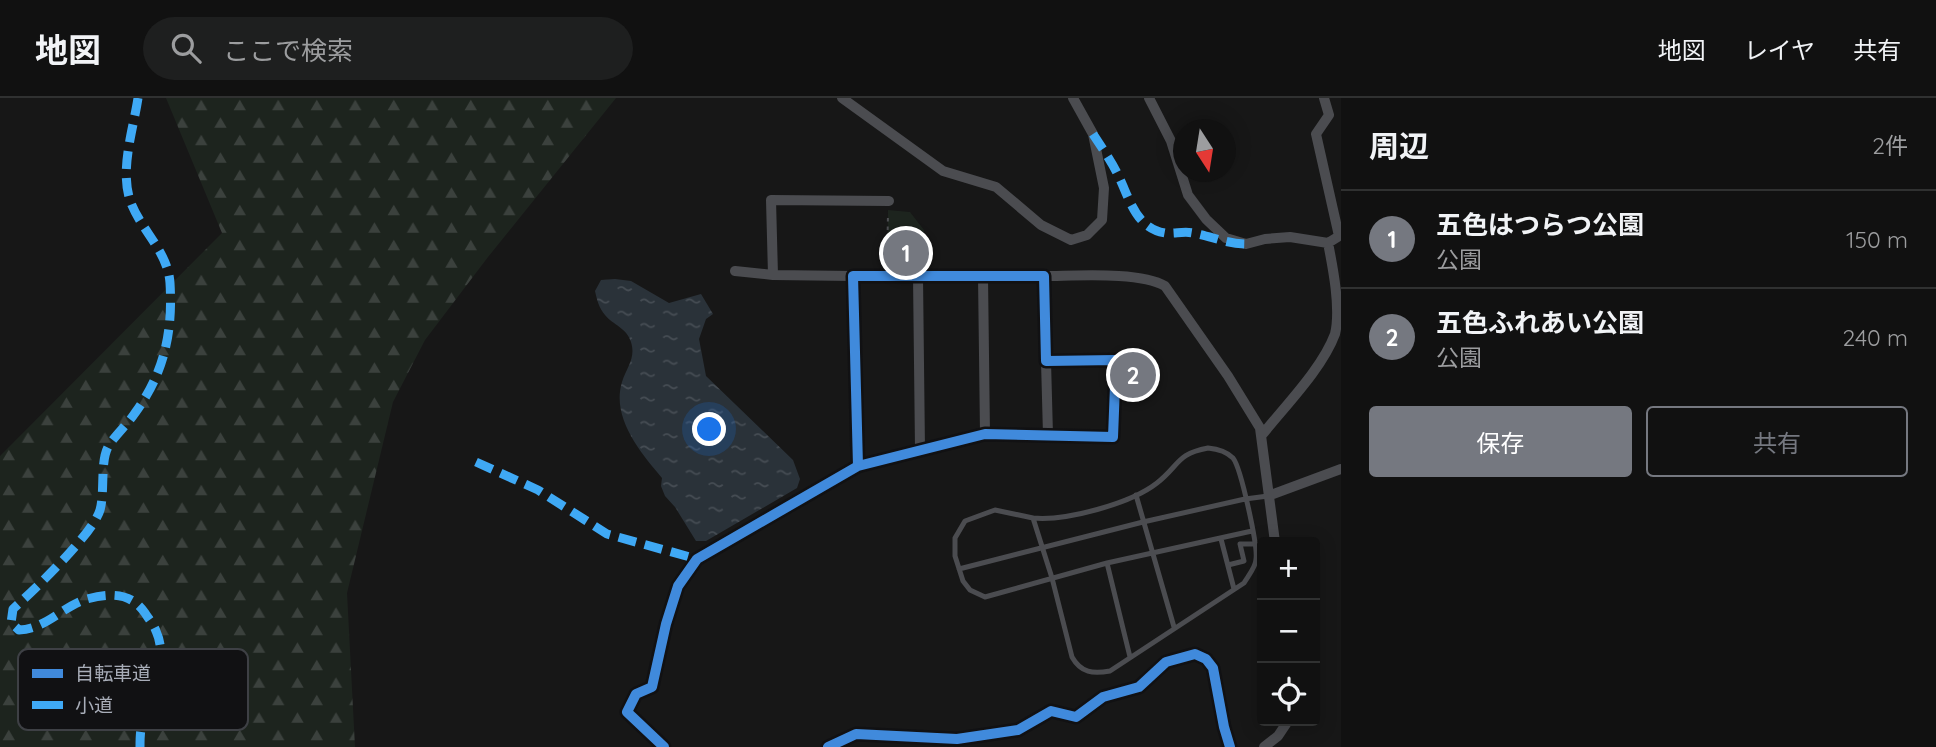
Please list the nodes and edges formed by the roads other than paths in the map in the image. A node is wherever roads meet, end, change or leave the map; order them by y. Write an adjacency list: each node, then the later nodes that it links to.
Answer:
1 (842, 98): 2 (street)
2 (1073, 98)
3 (1149, 98): 7 (street)
4 (1324, 98): 6 (street)
5 (889, 201): 9 (street)
6 (1340, 236): 7 (street)
7 (1328, 243): 17 (street)
8 (735, 271): 9 (street)
9 (773, 275): 10 (street)
10 (853, 276): 11 (street); 19 (street)
11 (918, 276): 12 (street); 18 (street)
12 (983, 276): 13 (street); 15 (street)
13 (1044, 276): 14 (street); 17 (street)
14 (1046, 361): 16 (street); 16 (street)
15 (985, 433): 16 (street); 18 (street)
16 (1048, 435)
17 (1262, 435): 22 (street)
18 (920, 450): 19 (street)
19 (858, 466): 40 (street)
20 (1341, 469): 22 (street)
21 (1136, 495): 23 (lane); 24 (lane); 25 (lane)
22 (1268, 496): 23 (lane); 27 (street)
23 (1245, 499): 25 (lane); 26 (lane)
24 (1033, 518): 30 (lane); 34 (lane)
25 (1143, 522): 30 (lane); 31 (lane)
26 (1252, 531): 28 (lane); 29 (lane)
27 (1274, 537)
28 (1221, 539): 31 (lane); 33 (lane)
29 (1256, 544): 33 (lane); 36 (lane)
30 (1041, 548): 34 (lane); 35 (lane)
31 (1153, 555): 32 (lane); 37 (lane)
32 (1107, 563): 35 (lane); 38 (lane)
33 (1228, 565): 36 (lane)
34 (959, 569): 35 (lane)
35 (1052, 578): 38 (lane)
36 (1234, 589): 37 (lane)
37 (1174, 627): 38 (lane)
38 (1130, 657)
39 (1285, 726): 43 (street)
40 (664, 747)
41 (828, 747): 42 (street)
42 (1230, 747)
43 (1264, 747)

